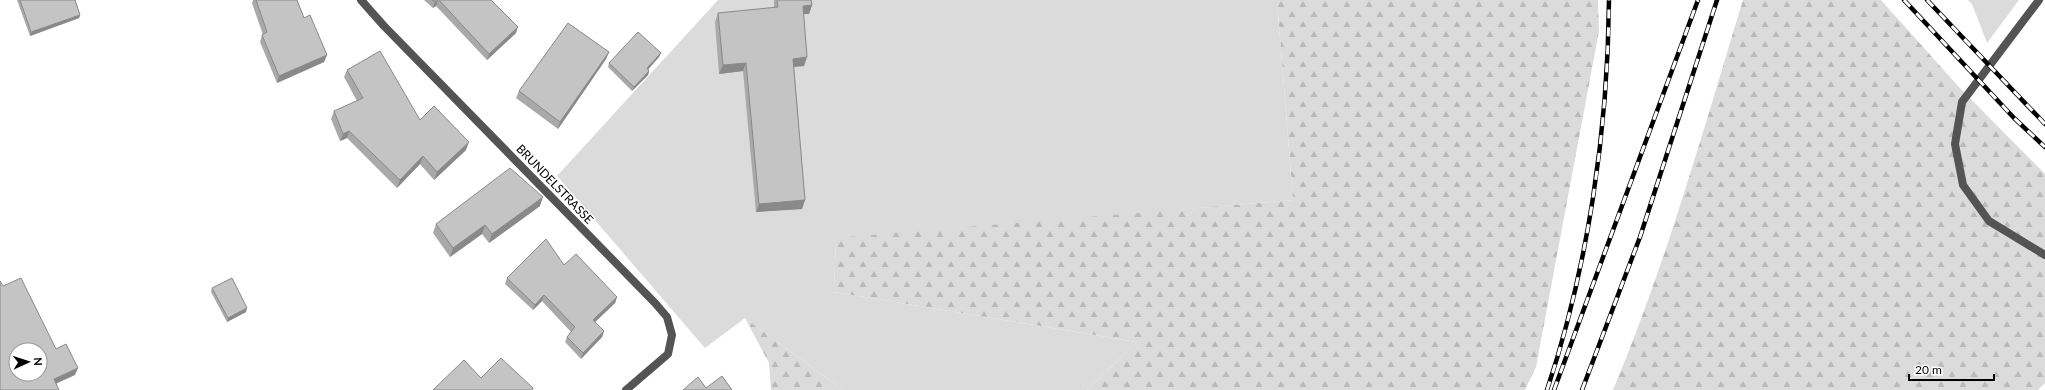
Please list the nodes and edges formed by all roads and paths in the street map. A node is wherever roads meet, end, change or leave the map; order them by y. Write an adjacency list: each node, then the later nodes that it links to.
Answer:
1 (361, 0): 4 (street, BRUNDELSTRASSE)
2 (2039, 0): 3 (street)
3 (2045, 255)
4 (626, 390)

